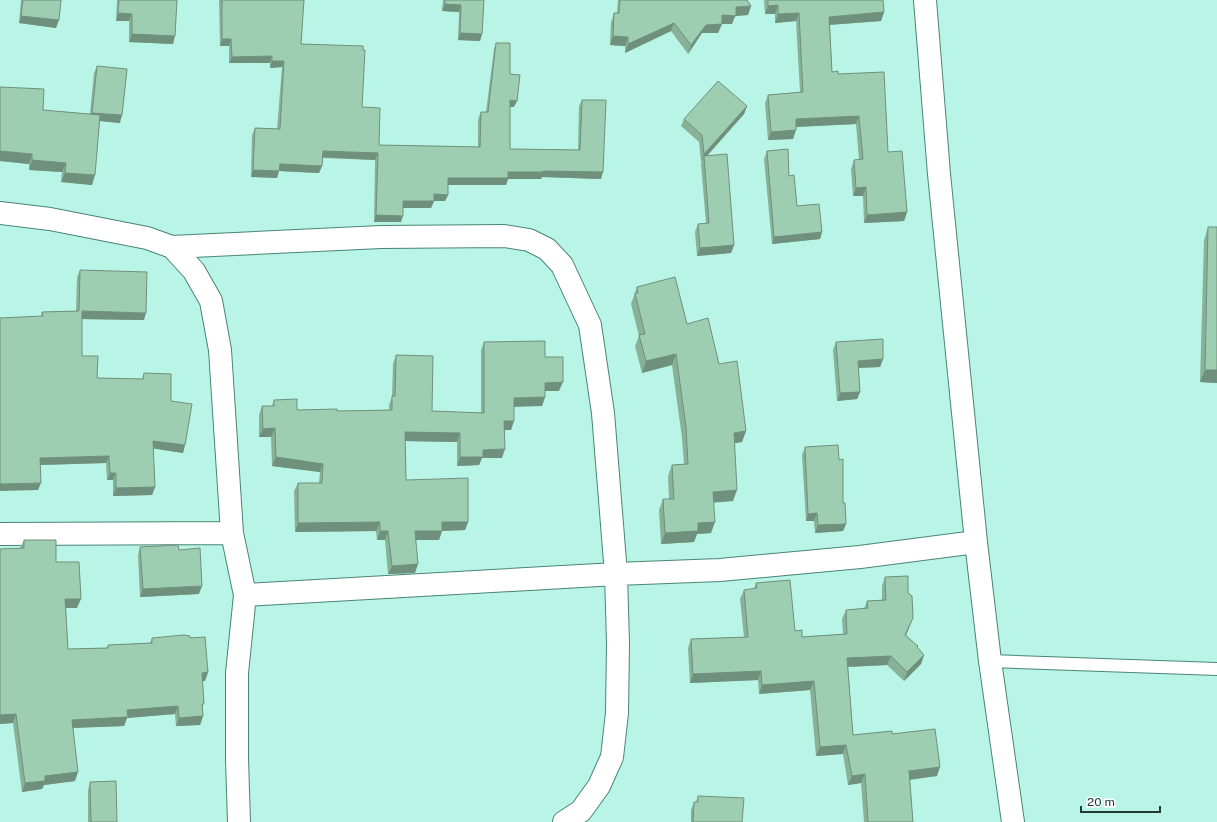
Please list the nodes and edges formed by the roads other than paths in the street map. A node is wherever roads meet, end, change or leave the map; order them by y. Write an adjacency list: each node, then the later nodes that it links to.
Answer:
1 (925, 0): 6 (street)
2 (0, 213): 3 (street)
3 (172, 247): 4 (street); 7 (street)
4 (232, 533): 5 (street); 8 (street)
5 (0, 534)
6 (976, 542): 7 (street); 9 (street)
7 (616, 574): 8 (street); 12 (street)
8 (245, 595): 11 (street)
9 (990, 661): 10 (lane); 13 (street)
10 (1217, 669)
11 (239, 822)
12 (564, 822)
13 (1013, 822)

